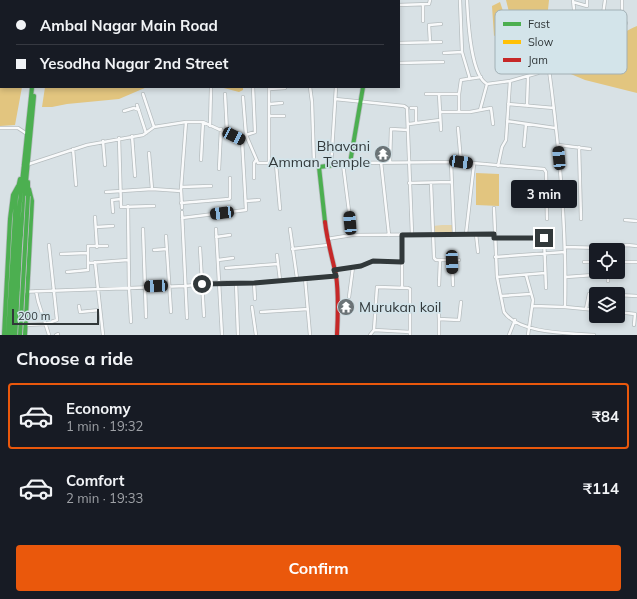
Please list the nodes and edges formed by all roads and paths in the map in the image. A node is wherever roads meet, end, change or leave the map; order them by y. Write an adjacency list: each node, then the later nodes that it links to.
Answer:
1 (430, 0): 8 (street)
2 (460, 0): 15 (street)
3 (467, 0): 21 (street)
4 (587, 0): 6 (street)
5 (605, 0): 9 (street)
6 (573, 1)
7 (400, 5): 8 (street)
8 (422, 5): 10 (street)
9 (604, 10)
10 (423, 21)
11 (441, 24): 12 (street)
12 (430, 42): 13 (street); 14 (street)
13 (441, 42)
14 (400, 43)
15 (462, 52): 16 (street); 23 (street)
16 (444, 53)
17 (443, 62): 18 (street)
18 (400, 63)
19 (536, 74): 22 (street)
20 (550, 74): 48 (street)
21 (481, 77): 23 (street); 25 (street)
22 (528, 77): 24 (street); 46 (street)
23 (470, 79): 38 (street)
24 (510, 81): 25 (street); 44 (street)
25 (488, 84): 50 (street)
26 (33, 88): 54 (main road)
27 (253, 88): 76 (street)
28 (269, 88): 29 (street); 43 (street)
29 (285, 88)
30 (310, 88): 99 (street)
31 (336, 88): 40 (street)
32 (363, 88): 41 (main road)
33 (210, 89): 66 (street)
34 (143, 94): 65 (street)
35 (226, 94): 73 (street)
36 (426, 94): 37 (street)
37 (439, 94): 38 (street); 52 (street)
38 (459, 94): 53 (street)
39 (243, 97): 76 (street)
40 (335, 99): 41 (street); 102 (street)
41 (359, 102): 62 (street); 95 (main road)
42 (282, 103): 43 (street)
43 (270, 104): 55 (street)
44 (508, 104): 46 (street); 60 (street)
45 (137, 105): 49 (street)
46 (526, 106): 48 (street)
47 (411, 108): 61 (street)
48 (554, 108): 69 (street)
49 (139, 110): 51 (street); 74 (street)
50 (480, 110): 53 (street); 63 (street)
51 (124, 111)
52 (440, 112): 53 (street); 57 (street)
53 (459, 112)
54 (31, 113): 75 (main road); 104 (main road)
55 (270, 116): 56 (street); 97 (street)
56 (284, 116)
57 (440, 120): 61 (street); 72 (street)
58 (186, 122): 59 (street); 65 (street); 120 (street)
59 (203, 122): 66 (street); 88 (street)
60 (507, 122): 64 (street); 103 (street)
61 (416, 123): 62 (street)
62 (409, 124): 71 (street)
63 (493, 124)
64 (526, 124): 69 (street); 83 (street)
65 (154, 126): 74 (street)
66 (210, 126): 70 (street)
67 (0, 128): 75 (street)
68 (458, 128): 94 (street)
69 (556, 128): 82 (street)
70 (221, 129): 73 (street); 106 (street)
71 (408, 130): 91 (street); 92 (street)
72 (441, 130)
73 (226, 132): 79 (street)
74 (146, 133): 77 (street)
75 (27, 134): 104 (main road)
76 (246, 135): 81 (street)
77 (132, 136): 78 (street); 107 (street)
78 (119, 138): 80 (street); 121 (street)
79 (242, 140): 81 (street); 126 (street)
80 (103, 141): 85 (street); 96 (street)
81 (250, 143): 89 (street)
82 (558, 144): 84 (street); 118 (street)
83 (524, 146)
84 (578, 147): 86 (street); 138 (street)
85 (73, 149): 104 (street); 115 (street)
86 (590, 149)
87 (149, 153): 119 (street)
88 (201, 160)
89 (256, 160): 97 (street); 109 (street)
90 (381, 162): 91 (street); 95 (street); 152 (street)
91 (390, 162): 92 (street)
92 (408, 162): 93 (street); 112 (street)
93 (451, 162): 94 (street); 111 (street)
94 (461, 162): 101 (street)
95 (350, 163): 100 (main road)
96 (105, 164)
97 (269, 164): 98 (street)
98 (276, 164): 99 (street); 132 (street)
99 (314, 164): 105 (street)
100 (343, 164): 102 (main road); 155 (street)
101 (474, 164): 103 (street); 149 (street)
102 (331, 166): 105 (main road)
103 (498, 166): 117 (street)
104 (25, 167): 110 (main road); 114 (main road); 220 (main road); 257 (main road)
105 (319, 167): 158 (main road)
106 (219, 168)
107 (135, 176)
108 (230, 178): 127 (street)
109 (254, 178)
110 (20, 182): 245 (main road); 256 (main road)
111 (451, 182): 113 (street); 148 (street)
112 (409, 183): 113 (street); 146 (street)
113 (431, 183): 147 (street)
114 (28, 184): 221 (main road); 259 (main road, bridge)
115 (76, 185)
116 (211, 186): 120 (street)
117 (546, 187): 118 (street); 123 (street); 137 (street)
118 (561, 187): 164 (street)
119 (152, 189): 120 (street); 121 (street)
120 (181, 189): 127 (street)
121 (121, 190): 122 (street); 124 (street)
122 (106, 192)
123 (517, 196)
124 (121, 199): 128 (street); 133 (street)
125 (259, 200): 126 (street)
126 (246, 201): 136 (street)
127 (181, 202): 130 (street)
128 (128, 206): 129 (street); 179 (street)
129 (154, 206)
130 (182, 208)
131 (494, 208): 156 (street)
132 (280, 209)
133 (113, 212)
134 (182, 212): 136 (street)
135 (95, 217): 142 (street)
136 (182, 218): 212 (street)
137 (547, 218)
138 (581, 219)
139 (625, 220): 140 (street)
140 (637, 221)
141 (112, 226): 142 (street)
142 (96, 228): 161 (street)
143 (143, 229): 213 (street)
144 (216, 229): 157 (street)
145 (290, 229): 169 (street)
146 (412, 234): 147 (street); 153 (street)
147 (431, 234): 148 (street); 181 (street)
148 (454, 234): 149 (street)
149 (466, 234): 150 (street)
150 (476, 234): 156 (street); 172 (street)
151 (230, 235): 157 (street)
152 (389, 235): 153 (street); 155 (street)
153 (402, 235): 185 (street)
154 (166, 236): 168 (street)
155 (352, 236): 158 (street)
156 (494, 236): 174 (street); 177 (street)
157 (216, 237): 180 (street)
158 (327, 238): 160 (main road)
159 (49, 245): 217 (street)
160 (329, 245): 169 (street); 194 (main road)
161 (97, 246): 162 (street); 171 (street)
162 (107, 246)
163 (637, 246): 165 (street)
164 (565, 247): 167 (street); 173 (street)
165 (625, 247)
166 (200, 248): 208 (street)
167 (589, 248)
168 (167, 249): 170 (street); 211 (street)
169 (292, 249): 202 (street)
170 (154, 250)
171 (87, 252): 175 (street); 190 (street)
172 (478, 252)
173 (565, 252): 174 (street); 201 (street)
174 (545, 253): 177 (street); 196 (street)
175 (61, 254)
176 (277, 254): 191 (street)
177 (495, 257): 200 (street)
178 (233, 258): 180 (street)
179 (128, 260): 184 (street); 215 (street)
180 (218, 260): 205 (street)
181 (440, 260): 182 (street); 209 (street)
182 (452, 260): 183 (street); 210 (street)
183 (459, 260)
184 (95, 262): 190 (street); 218 (street)
185 (402, 262): 193 (street); 214 (street)
186 (584, 262): 187 (street)
187 (589, 262)
188 (625, 262): 189 (street)
189 (637, 262)
190 (88, 263): 195 (street)
191 (278, 264): 192 (street); 204 (street)
192 (226, 268)
193 (353, 268): 194 (street); 227 (street)
194 (334, 270): 199 (main road)
195 (67, 272)
196 (546, 273): 197 (street); 216 (street)
197 (526, 275): 200 (street); 222 (street)
198 (589, 275): 201 (street)
199 (336, 276): 203 (street); 267 (main road)
200 (497, 277): 225 (street)
201 (566, 277): 234 (street)
202 (296, 278): 203 (street); 204 (street)
203 (305, 278): 235 (street)
204 (280, 280): 207 (street)
205 (219, 282): 206 (street); 208 (street); 263 (street)
206 (236, 283): 207 (street); 264 (street)
207 (254, 283): 228 (street)
208 (202, 284): 212 (street); 242 (street)
209 (439, 285)
210 (453, 285)
211 (169, 286): 212 (street); 213 (street); 239 (street)
212 (186, 286): 244 (street)
213 (144, 287): 215 (street); 243 (street)
214 (402, 287): 253 (street); 254 (street)
215 (129, 288): 218 (street); 248 (street)
216 (546, 288)
217 (53, 290): 218 (street); 219 (street); 249 (street)
218 (97, 290): 238 (street)
219 (36, 291): 221 (street); 249 (street)
220 (16, 292): 221 (street); 258 (main road)
221 (26, 292): 250 (main road)
222 (530, 294): 225 (street); 232 (street)
223 (589, 294): 236 (street)
224 (625, 295): 226 (street)
225 (501, 296): 247 (street)
226 (637, 296)
227 (349, 297)
228 (255, 299)
229 (438, 302): 246 (street)
230 (461, 302): 246 (street)
231 (78, 306): 238 (street)
232 (533, 306): 234 (street); 252 (street)
233 (252, 307): 265 (street)
234 (565, 307): 236 (street)
235 (308, 308): 240 (street); 266 (street)
236 (586, 309): 237 (street)
237 (589, 309)
238 (100, 310): 262 (street)
239 (171, 312)
240 (261, 312)
241 (625, 313): 251 (street)
242 (204, 316)
243 (146, 317)
244 (187, 318)
245 (2, 319): 255 (main road)
246 (438, 319): 269 (street)
247 (515, 320): 252 (street); 270 (street)
248 (131, 322)
249 (45, 324): 250 (street); 261 (street)
250 (25, 325): 260 (main road)
251 (634, 325)
252 (529, 328): 271 (street); 272 (street)
253 (374, 330): 254 (street); 268 (street)
254 (410, 334)
255 (4, 335)
256 (8, 335)
257 (12, 335)
258 (16, 335)
259 (20, 335)
260 (25, 335)
261 (49, 335)
262 (103, 335)
263 (222, 335)
264 (238, 335)
265 (256, 335)
266 (310, 335)
267 (336, 335)
268 (370, 335)
269 (439, 335)
270 (509, 335)
271 (528, 335)
272 (594, 335)

